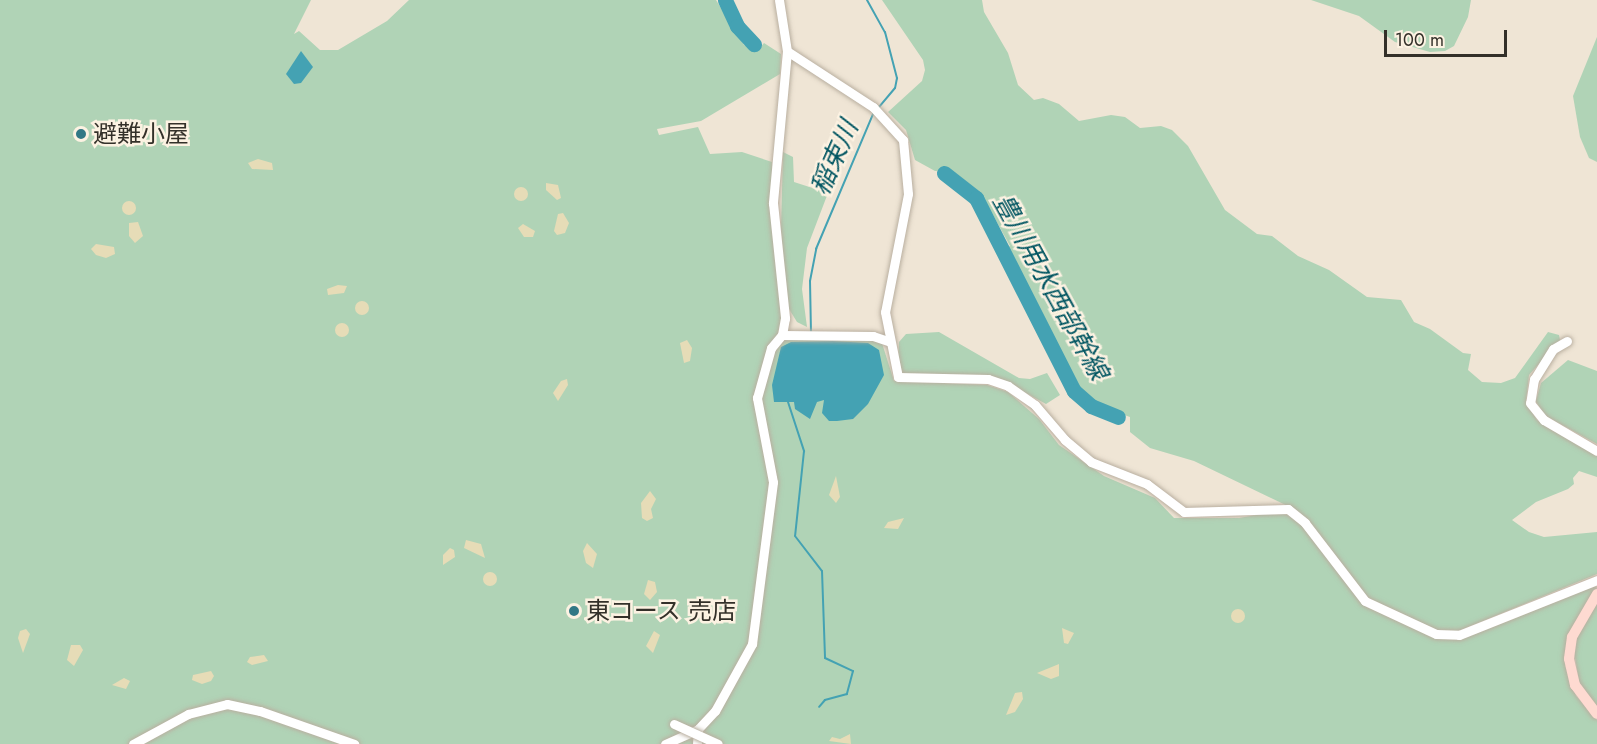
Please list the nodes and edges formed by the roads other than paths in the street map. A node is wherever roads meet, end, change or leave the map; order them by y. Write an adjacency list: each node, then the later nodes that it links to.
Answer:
1 (779, 0): 2 (street)
2 (787, 51): 3 (street); 5 (street)
3 (782, 335): 5 (street); 11 (street)
4 (1567, 341): 6 (street)
5 (890, 342): 7 (street)
6 (1597, 451)
7 (1597, 580)
8 (1597, 594): 9 (main road)
9 (1597, 714)
10 (674, 724): 16 (street, bridge)
11 (698, 729): 14 (street); 15 (street)
12 (133, 744): 13 (street)
13 (354, 744)
14 (665, 744)
15 (697, 744)
16 (717, 744)

